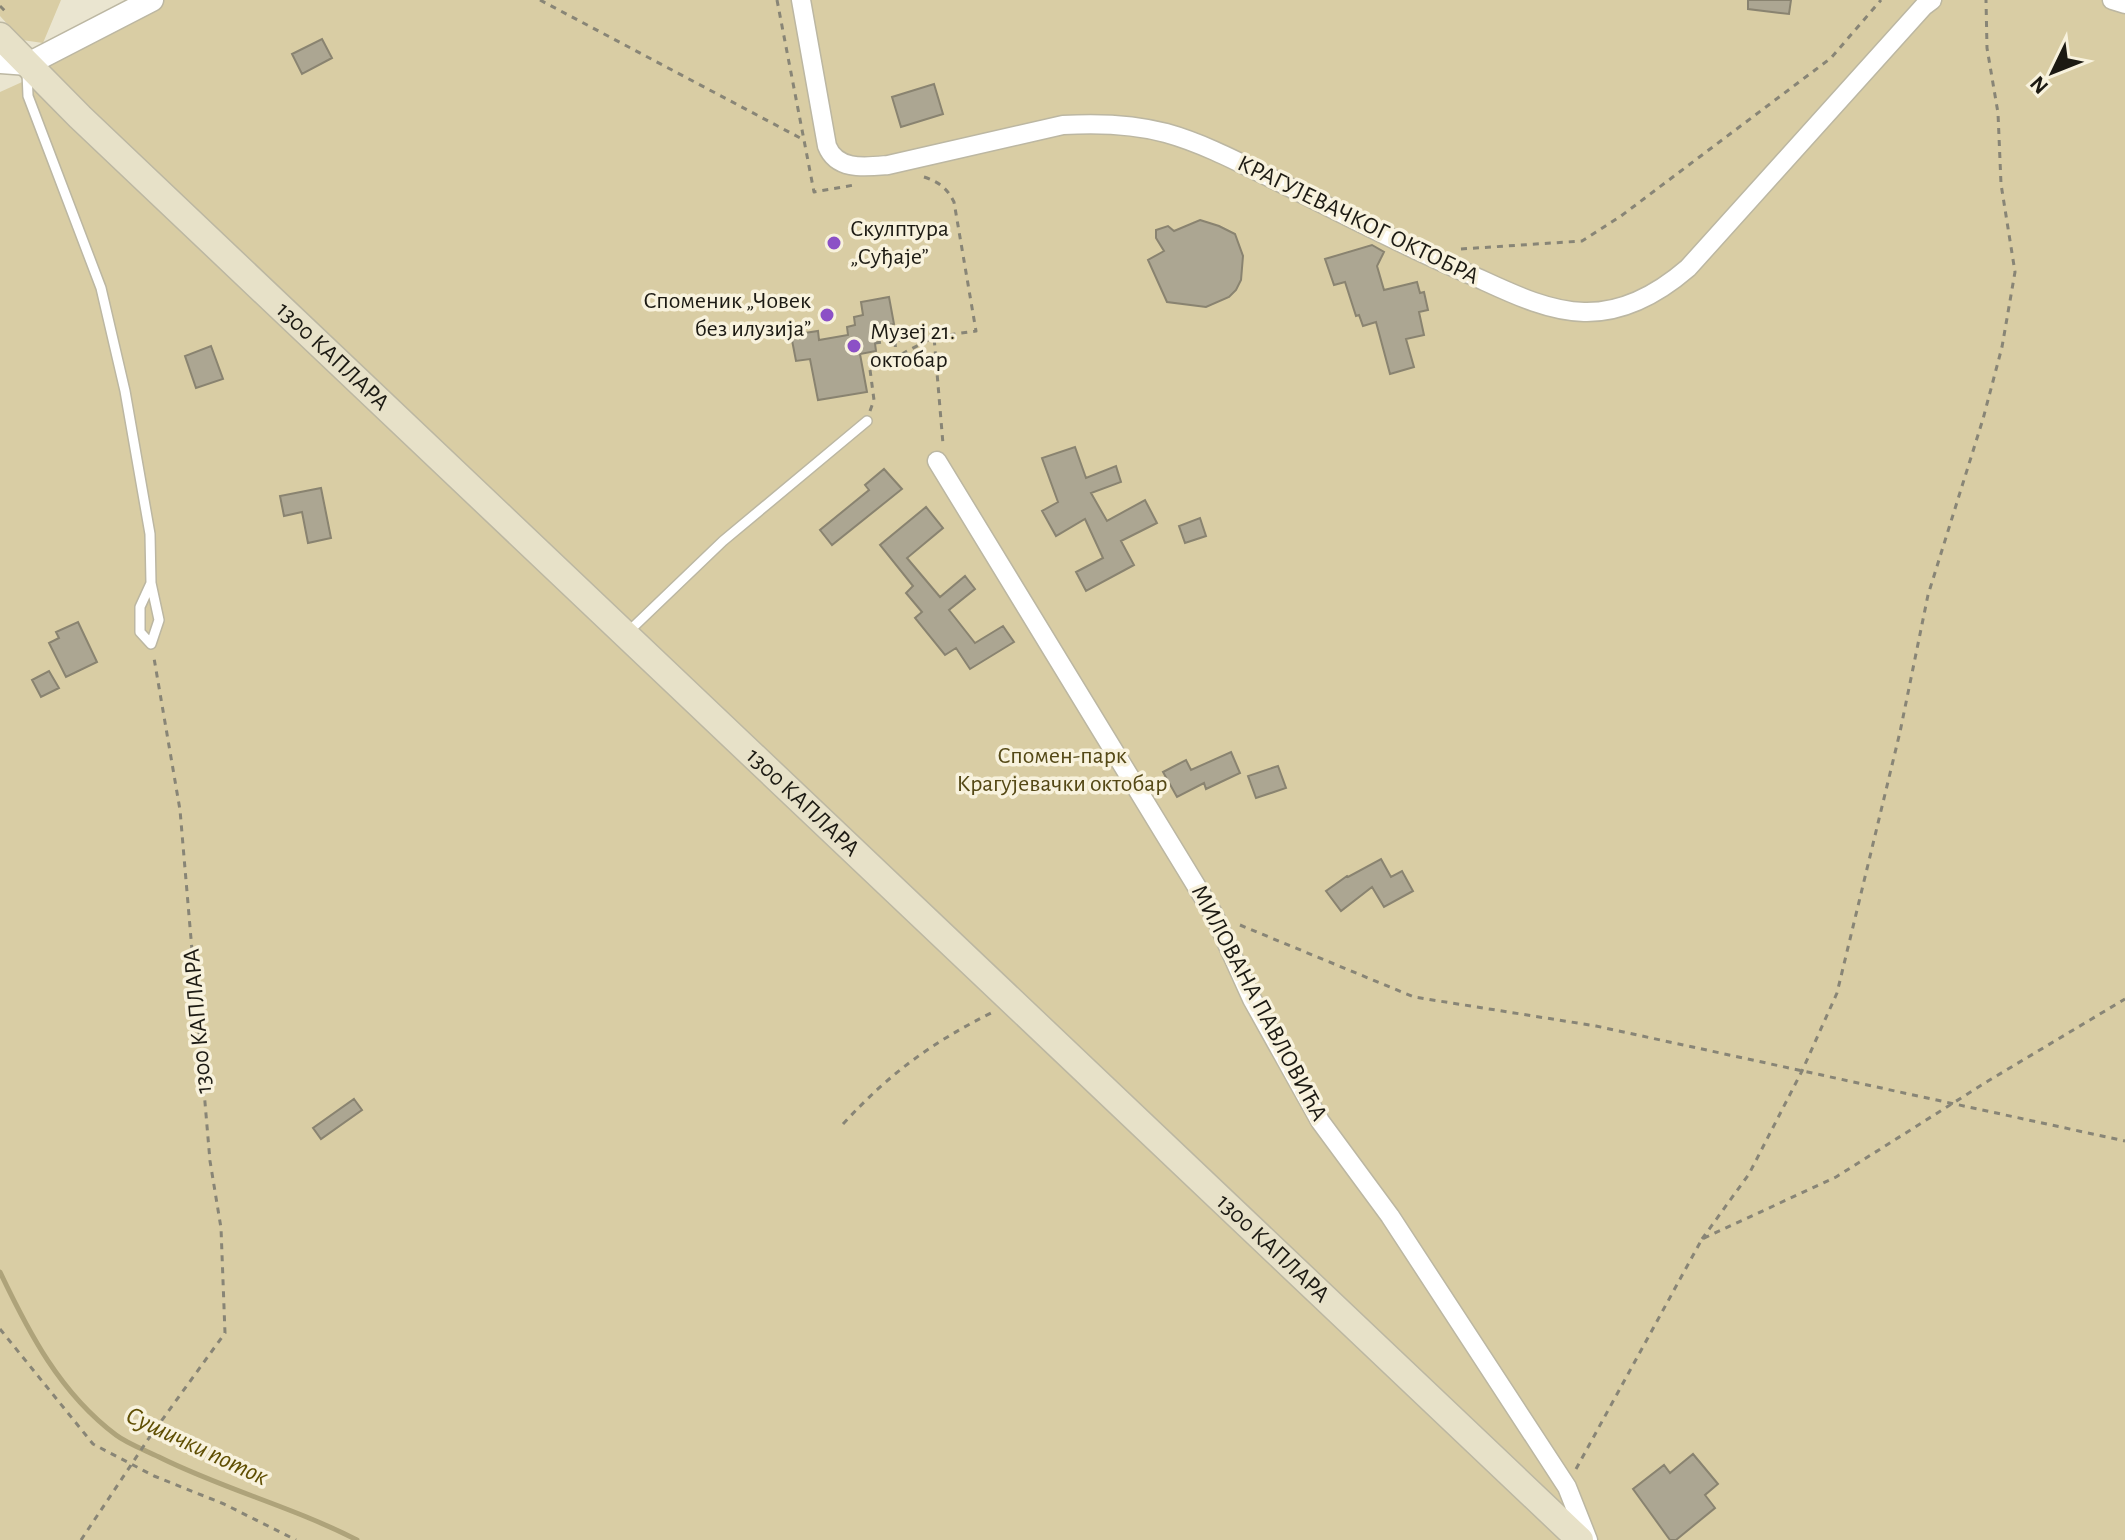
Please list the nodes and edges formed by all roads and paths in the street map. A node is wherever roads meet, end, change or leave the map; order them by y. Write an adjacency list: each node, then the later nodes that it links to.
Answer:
1 (152, 0): 12 (street)
2 (540, 0): 13 (path)
3 (777, 0): 13 (path)
4 (801, 0): 8 (street, КРАГУЈЕВАЧКОГ ОКТОБРА)
5 (1881, 0): 16 (path)
6 (1986, 0): 29 (path)
7 (2112, 0): 9 (street)
8 (1927, 2)
9 (2125, 4)
10 (0, 36): 12 (main road, 1300 КАПЛАРА)
11 (0, 62): 12 (street)
12 (28, 64): 23 (lane); 24 (main road, 1300 КАПЛАРА)
13 (804, 140): 15 (path)
14 (921, 175): 17 (path)
15 (814, 192)
16 (1448, 250)
17 (934, 337): 18 (path); 20 (path); 22 (path)
18 (895, 341): 19 (path); 20 (path)
19 (875, 343)
20 (896, 357): 21 (path)
21 (867, 421): 24 (lane)
22 (941, 468): 26 (street, МИЛОВАНА ПАВЛОВИЋА)
23 (151, 583): 25 (lane); 25 (lane)
24 (627, 633): 28 (main road, 1300 КАПЛАРА)
25 (151, 644): 35 (path, 1300 КАПЛАРА)
26 (1214, 915): 29 (path); 36 (street, МИЛОВАНА ПАВЛОВИЋА)
27 (2125, 999): 30 (path)
28 (1015, 1002): 31 (path); 39 (main road, 1300 КАПЛАРА)
29 (1802, 1071): 30 (path); 33 (path)
30 (1952, 1104): 32 (path); 33 (path)
31 (843, 1124)
32 (2125, 1141)
33 (1702, 1239): 36 (path)
34 (0, 1329): 35 (path)
35 (132, 1465): 37 (path, 1300 КАПЛАРА); 38 (path)
36 (1567, 1487): 40 (street, МИЛОВАНА ПАВЛОВИЋА)
37 (81, 1540)
38 (296, 1540)
39 (1580, 1540)
40 (1588, 1540)

